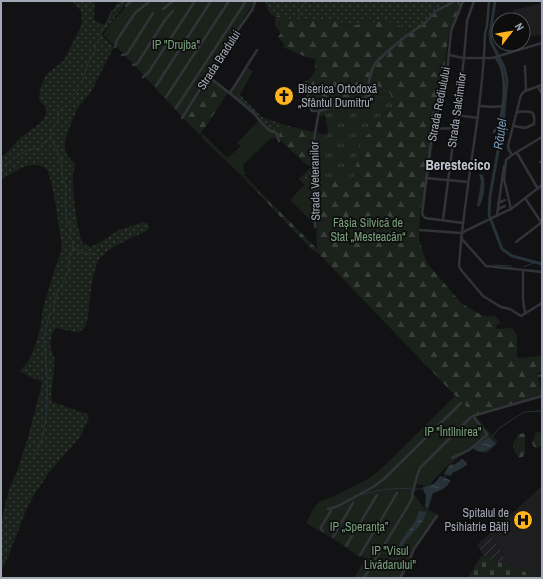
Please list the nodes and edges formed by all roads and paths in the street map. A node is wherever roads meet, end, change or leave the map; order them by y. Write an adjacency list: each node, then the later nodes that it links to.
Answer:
1 (132, 1): 13 (street)
2 (150, 1): 19 (street)
3 (173, 1): 15 (street)
4 (195, 1): 28 (street)
5 (211, 1): 32 (street)
6 (229, 1): 37 (street)
7 (246, 1): 40 (street)
8 (456, 1): 14 (street); 41 (street)
9 (463, 1): 14 (street, Strada Rediulului)
10 (474, 1): 24 (street, Strada Salcîmilor)
11 (488, 1): 25 (street)
12 (256, 2): 29 (street, Strada Bradului)
13 (126, 6)
14 (461, 6): 22 (street, Strada Rediulului)
15 (163, 9)
16 (173, 11): 26 (street)
17 (153, 13): 21 (street)
18 (542, 43): 23 (street)
19 (115, 47)
20 (257, 50): 35 (street)
21 (122, 54)
22 (448, 54): 24 (street); 47 (street, Strada Rediulului)
23 (495, 57): 25 (street); 39 (street)
24 (464, 58): 25 (street); 43 (street, Strada Salcîmilor)
25 (484, 58): 38 (street)
26 (133, 66)
27 (525, 66): 34 (street)
28 (143, 77)
29 (209, 77): 35 (street); 44 (street, Strada Bradului)
30 (306, 82): 41 (street)
31 (542, 85): 33 (street)
32 (156, 86)
33 (538, 87): 34 (street); 36 (street)
34 (525, 91): 42 (street)
35 (230, 93): 51 (street)
36 (542, 94)
37 (166, 97)
38 (480, 106): 39 (street); 45 (street)
39 (502, 106): 49 (street)
40 (176, 108)
41 (319, 111): 70 (street, Strada Veteranilor)
42 (517, 112): 46 (street); 46 (street)
43 (456, 115): 45 (street); 48 (street, Strada Salcîmilor)
44 (182, 118)
45 (478, 118): 57 (street)
46 (514, 126): 53 (street)
47 (434, 128): 48 (street); 55 (street, Strada Rediulului)
48 (455, 128): 56 (street, Strada Salcîmilor)
49 (494, 132)
50 (542, 137): 52 (street)
51 (279, 141)
52 (517, 153): 53 (street); 59 (street)
53 (512, 155): 65 (street)
54 (504, 166): 62 (street)
55 (426, 178): 56 (street); 67 (street, Strada Rediulului)
56 (447, 180): 57 (street); 67 (street, Strada Salcîmilor)
57 (468, 182): 69 (street)
58 (542, 185): 59 (street)
59 (538, 188): 60 (street)
60 (525, 198): 65 (street); 68 (street)
61 (505, 200): 62 (street)
62 (498, 203): 64 (street)
63 (505, 206): 64 (street)
64 (497, 209): 66 (street)
65 (512, 209): 66 (street)
66 (497, 215): 72 (street)
67 (442, 220): 69 (street, Strada Rediulului)
68 (542, 222): 74 (street)
69 (463, 223): 72 (street)
70 (316, 227)
71 (420, 230): 72 (street)
72 (461, 233): 73 (street)
73 (461, 238): 75 (street); 78 (street)
74 (516, 242)
75 (523, 270): 76 (street); 78 (street)
76 (542, 272)
77 (540, 304): 78 (street)
78 (525, 314)
79 (542, 396): 81 (street)
80 (461, 403): 86 (street)
81 (473, 416): 82 (street); 93 (street)
82 (452, 458)
83 (397, 493): 92 (street)
84 (378, 495): 91 (street)
85 (353, 503): 90 (street)
86 (328, 509)
87 (332, 511): 89 (street)
88 (437, 516): 94 (street)
89 (323, 532)
90 (333, 537)
91 (346, 546)
92 (360, 555)
93 (364, 578)
94 (400, 578)

